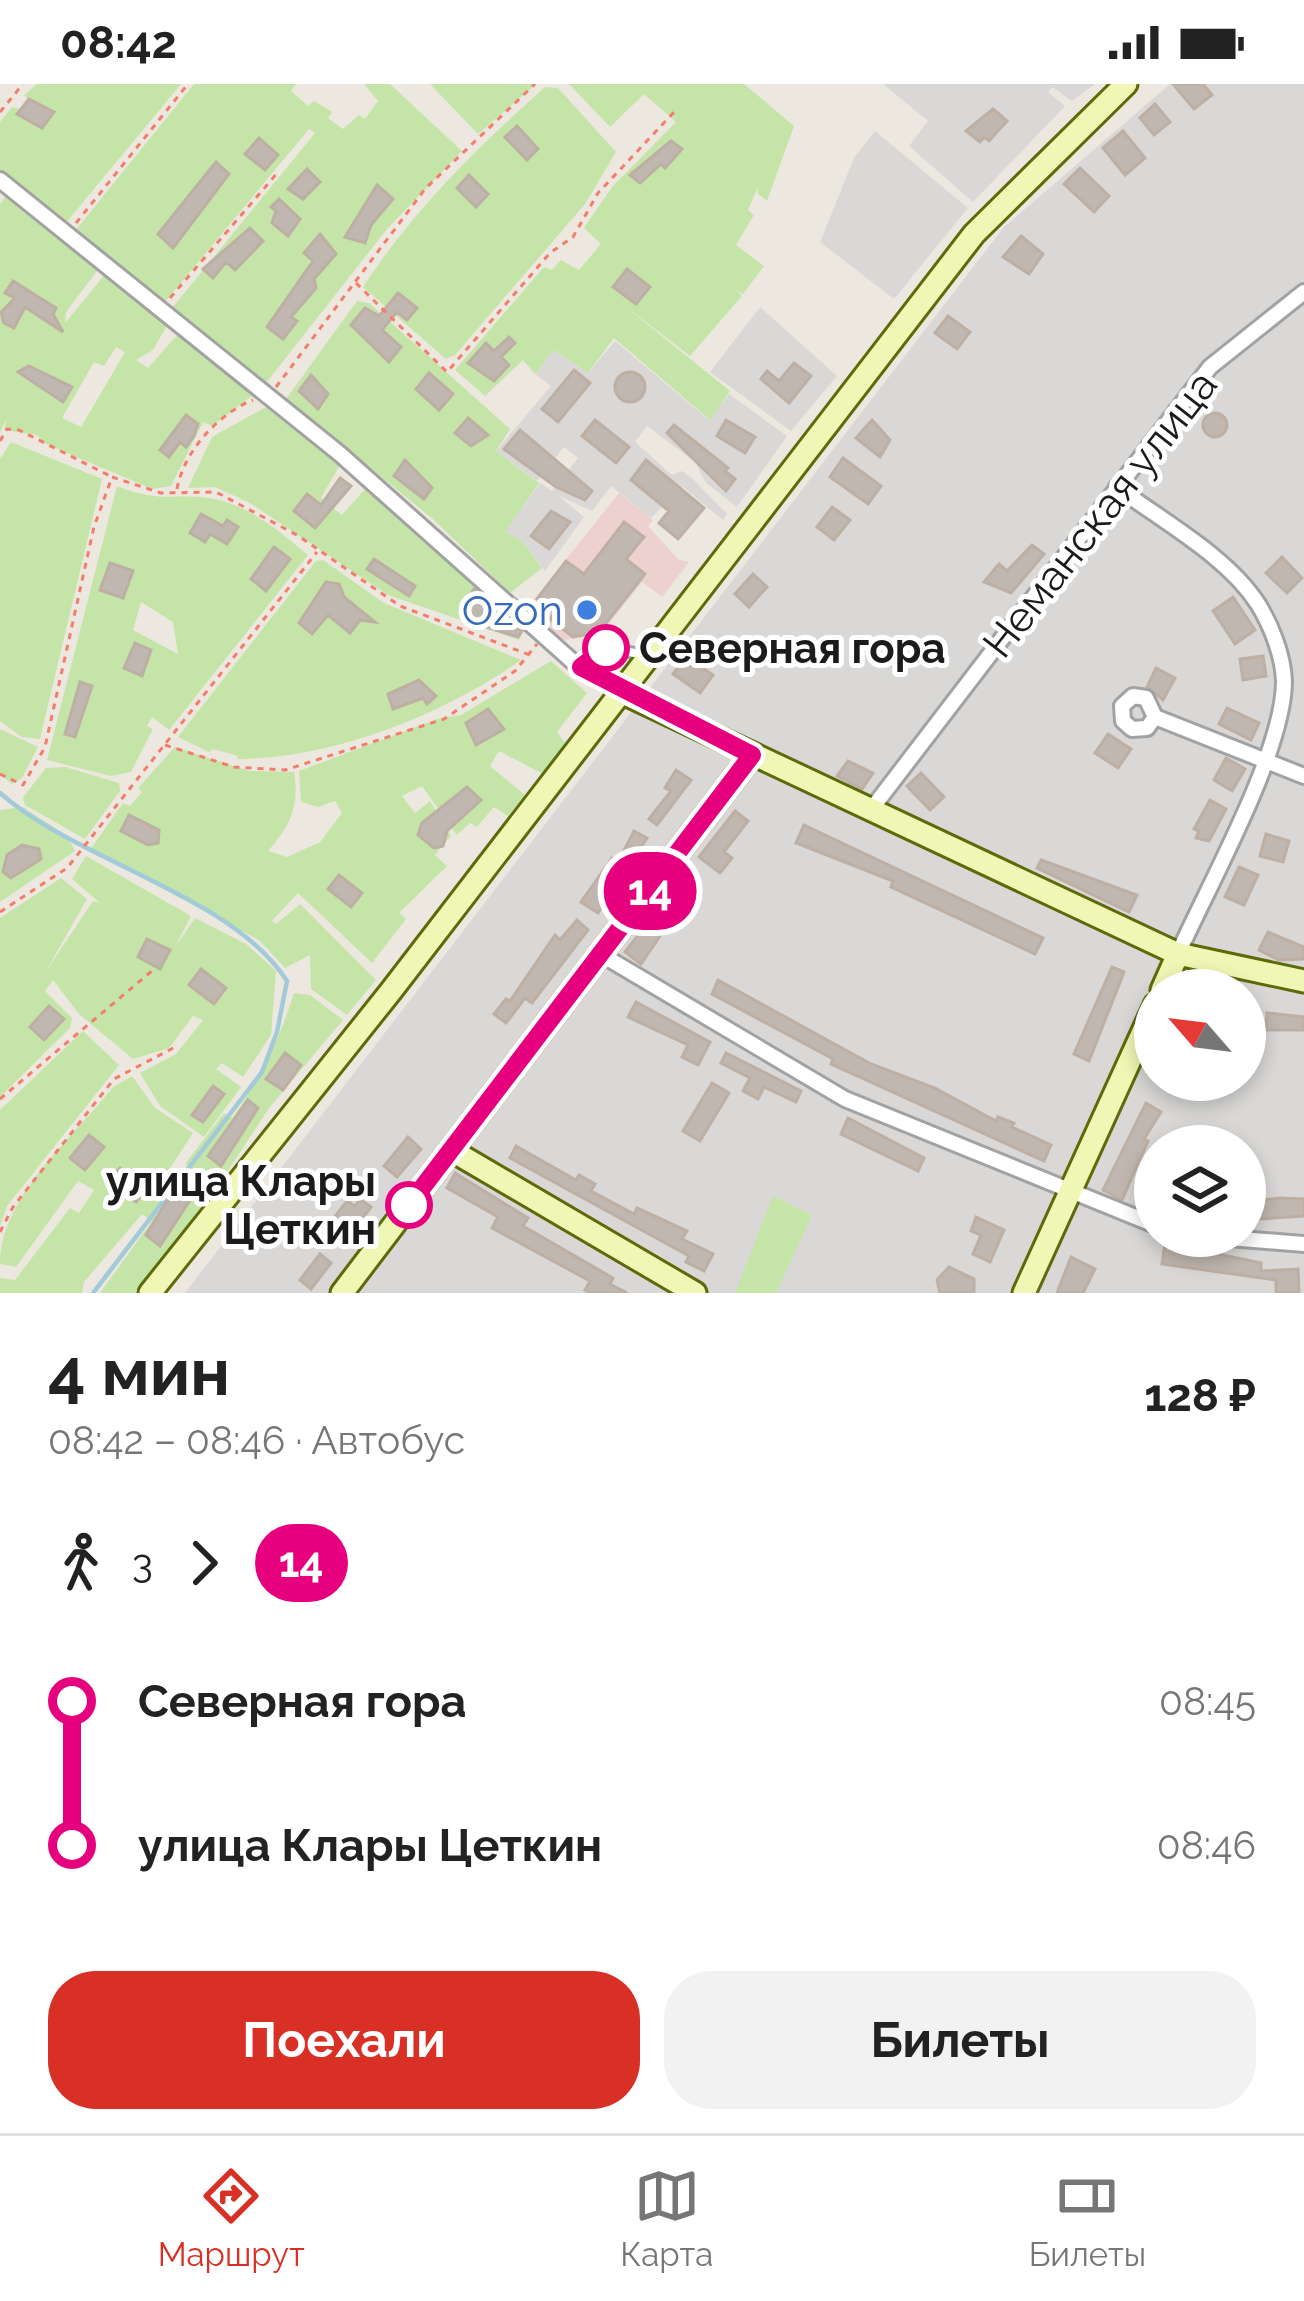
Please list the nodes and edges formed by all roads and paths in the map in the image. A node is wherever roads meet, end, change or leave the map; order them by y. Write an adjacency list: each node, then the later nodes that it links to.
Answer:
1 (22, 84): 6 (path)
2 (188, 84): 9 (path)
3 (535, 84): 10 (path)
4 (1126, 84): 19 (street)
5 (676, 110): 10 (path)
6 (0, 112)
7 (279, 172): 12 (path)
8 (0, 180): 9 (street)
9 (69, 235): 12 (street)
10 (355, 281): 13 (path)
11 (1303, 296): 16 (street, Неманская улица)
12 (162, 309): 13 (street)
13 (269, 396): 17 (path); 20 (street)
14 (0, 441): 15 (path)
15 (112, 477): 17 (path); 26 (path)
16 (1117, 487): 25 (street); 28 (street, Неманская улица)
17 (176, 492): 18 (path)
18 (317, 552): 23 (path); 23 (path)
19 (648, 656): 20 (lane); 21 (street)
20 (581, 667): 21 (street)
21 (621, 692): 24 (street); 44 (street)
22 (1155, 717): 25 (street)
23 (164, 744): 29 (path)
24 (752, 755): 28 (street); 31 (street)
25 (1263, 764): 27 (street); 30 (street)
26 (0, 774)
27 (1304, 776)
28 (870, 811): 30 (street)
29 (0, 912)
30 (1178, 954): 32 (street); 34 (street)
31 (602, 955): 38 (street); 39 (street)
32 (1171, 969)
33 (153, 970): 37 (path)
34 (1304, 981)
35 (177, 1046): 41 (path)
36 (1134, 1050): 39 (street)
37 (0, 1099)
38 (452, 1150): 45 (street); 46 (street)
39 (1069, 1192): 40 (street); 47 (street)
40 (1134, 1217)
41 (0, 1232)
42 (1266, 1241): 43 (street)
43 (1304, 1244)
44 (150, 1293)
45 (342, 1293)
46 (694, 1293)
47 (1024, 1293)

